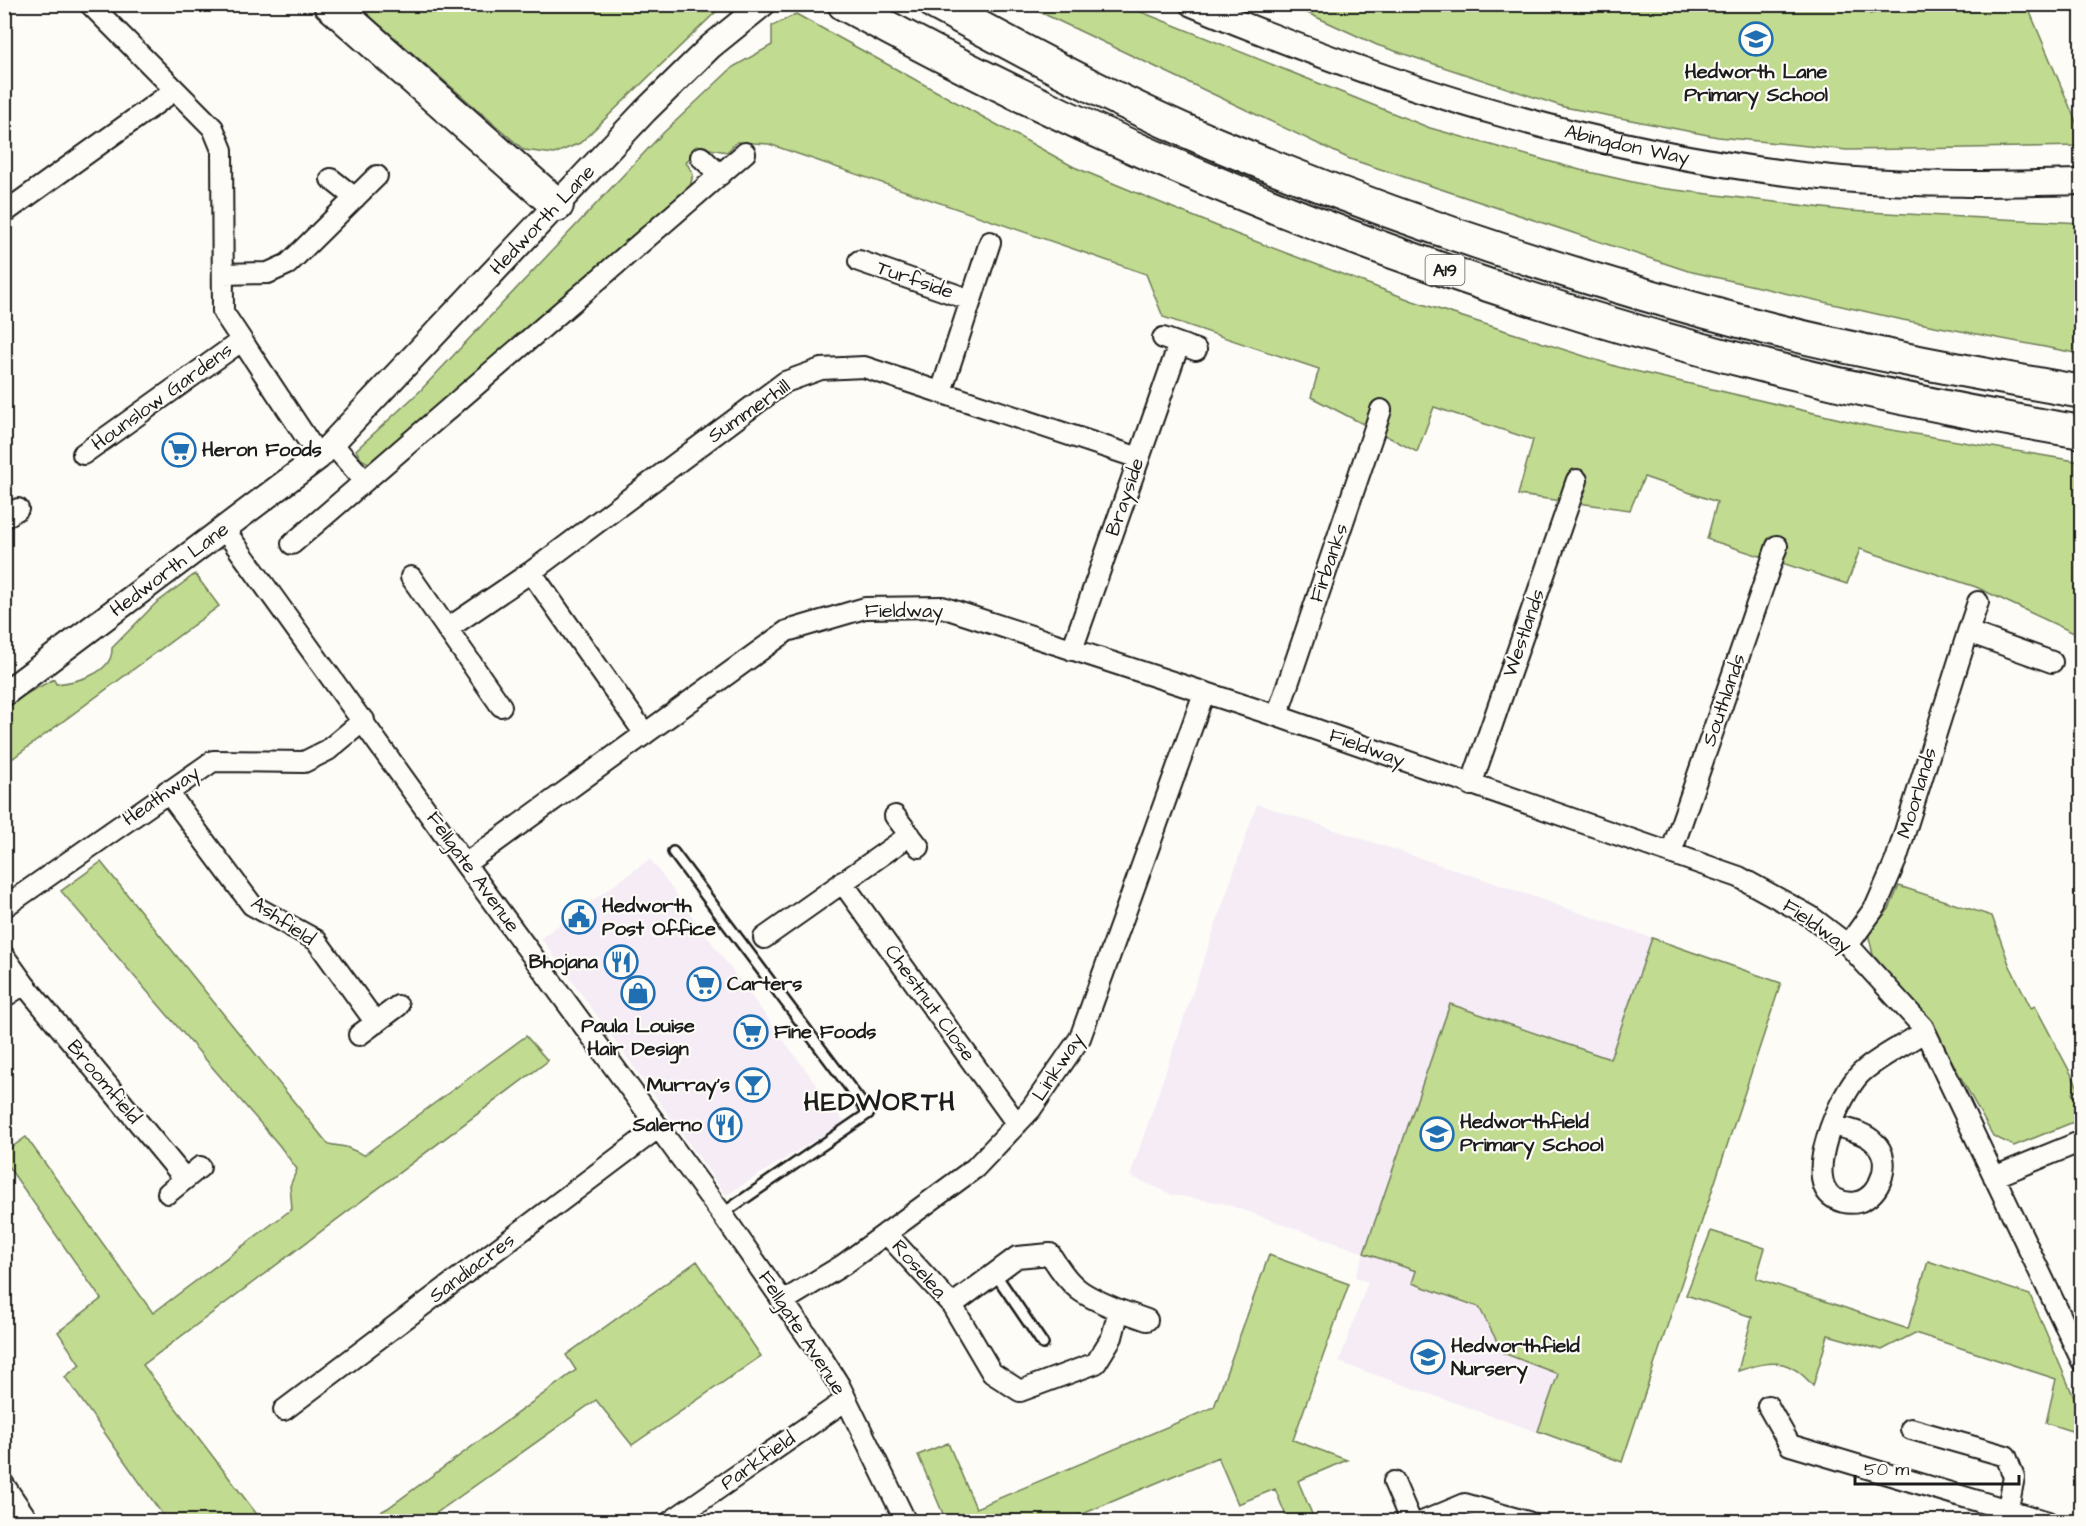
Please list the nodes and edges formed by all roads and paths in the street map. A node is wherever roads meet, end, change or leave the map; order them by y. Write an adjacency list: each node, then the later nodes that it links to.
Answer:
1 (90, 4): 7 (street)
2 (330, 4): 15 (highway)
3 (844, 4): 26 (highway, A19)
4 (936, 4): 24 (highway, A19)
5 (1192, 4): 13 (street, Abingdon Way)
6 (760, 7): 15 (street, Hedworth Lane)
7 (175, 90): 16 (street); 19 (street)
8 (745, 153): 10 (street)
9 (701, 157): 10 (street)
10 (720, 175): 31 (street)
11 (377, 176): 14 (street)
12 (331, 179): 14 (street)
13 (2082, 182)
14 (355, 198): 19 (street)
15 (558, 205): 27 (street, Hedworth Lane)
16 (6, 220)
17 (990, 242): 20 (street, Turfside)
18 (859, 261): 20 (street, Turfside)
19 (223, 274): 21 (street)
20 (971, 300): 23 (street, Turfside)
21 (241, 341): 27 (street); 28 (street, Hounslow Gardens)
22 (1180, 344): 29 (street, Brayside)
23 (941, 392): 29 (street, Summerhill); 35 (street, Summerhill)
24 (2082, 392)
25 (1379, 410): 45 (street, Firbanks)
26 (2082, 432)
27 (326, 451): 31 (street); 32 (street, Hedworth Lane)
28 (83, 454)
29 (1139, 458): 40 (street, Brayside)
30 (1577, 479): 48 (street, Westlands)
31 (365, 482): 33 (street)
32 (224, 529): 43 (street, Hedworth Lane); 46 (street, Fellgate Avenue)
33 (292, 544)
34 (1777, 545): 52 (street, Southlands)
35 (531, 572): 38 (street, Summerhill); 47 (street)
36 (411, 577): 38 (street)
37 (1978, 602): 39 (street, Moorlands)
38 (447, 629): 44 (street)
39 (1968, 632): 41 (street); 57 (street, Moorlands)
40 (1072, 650): 42 (street, Fieldway); 47 (street, Fieldway)
41 (2052, 662)
42 (1204, 693): 45 (street, Fieldway); 65 (street, Linkway)
43 (4, 694)
44 (501, 706)
45 (1277, 716): 48 (street, Fieldway)
46 (364, 720): 49 (street, Heathway); 53 (street, Fellgate Avenue)
47 (645, 734): 53 (street, Fieldway)
48 (1471, 785): 52 (street, Fieldway)
49 (167, 791): 55 (street, Heathway); 62 (street, Ashfield)
50 (895, 816): 54 (street)
51 (673, 852): 71 (lane)
52 (1671, 854): 57 (street, Fieldway)
53 (465, 864): 67 (street, Fellgate Avenue)
54 (842, 882): 56 (street); 65 (street, Chestnut Close)
55 (4, 907)
56 (764, 938)
57 (1848, 945): 63 (street, Fieldway)
58 (4, 956): 59 (street, Broomfield)
59 (24, 984): 60 (street); 70 (street, Broomfield)
60 (4, 997)
61 (398, 1006): 62 (street)
62 (376, 1023): 64 (street)
63 (1925, 1031): 66 (street); 69 (street, Fieldway)
64 (359, 1035)
65 (1017, 1124): 72 (street, Linkway)
66 (1833, 1125)
67 (659, 1127): 71 (street, Fellgate Avenue); 82 (street, Sandiacres)
68 (2082, 1142): 69 (street)
69 (1994, 1177): 79 (street, Fieldway)
70 (168, 1193)
71 (722, 1214): 74 (street, Fellgate Avenue)
72 (886, 1233): 74 (street, Linkway); 75 (street, Roselea)
73 (994, 1272): 75 (street, Roselea); 76 (street, Roselea); 78 (lane)
74 (782, 1302): 80 (street, Fellgate Avenue)
75 (952, 1305): 76 (street, Roselea)
76 (1119, 1311): 77 (street, Roselea)
77 (1147, 1320)
78 (1043, 1344)
79 (2082, 1361)
80 (846, 1400): 88 (street, Parkfield); 89 (street, Fellgate Avenue)
81 (1768, 1406): 86 (street)
82 (284, 1410)
83 (1911, 1429): 86 (street)
84 (1394, 1482): 90 (street)
85 (4, 1485): 87 (street)
86 (2008, 1508): 93 (street)
87 (29, 1521)
88 (670, 1521)
89 (906, 1521)
90 (1411, 1521)
91 (1422, 1521): 92 (street)
92 (1528, 1521)
93 (2048, 1521)

